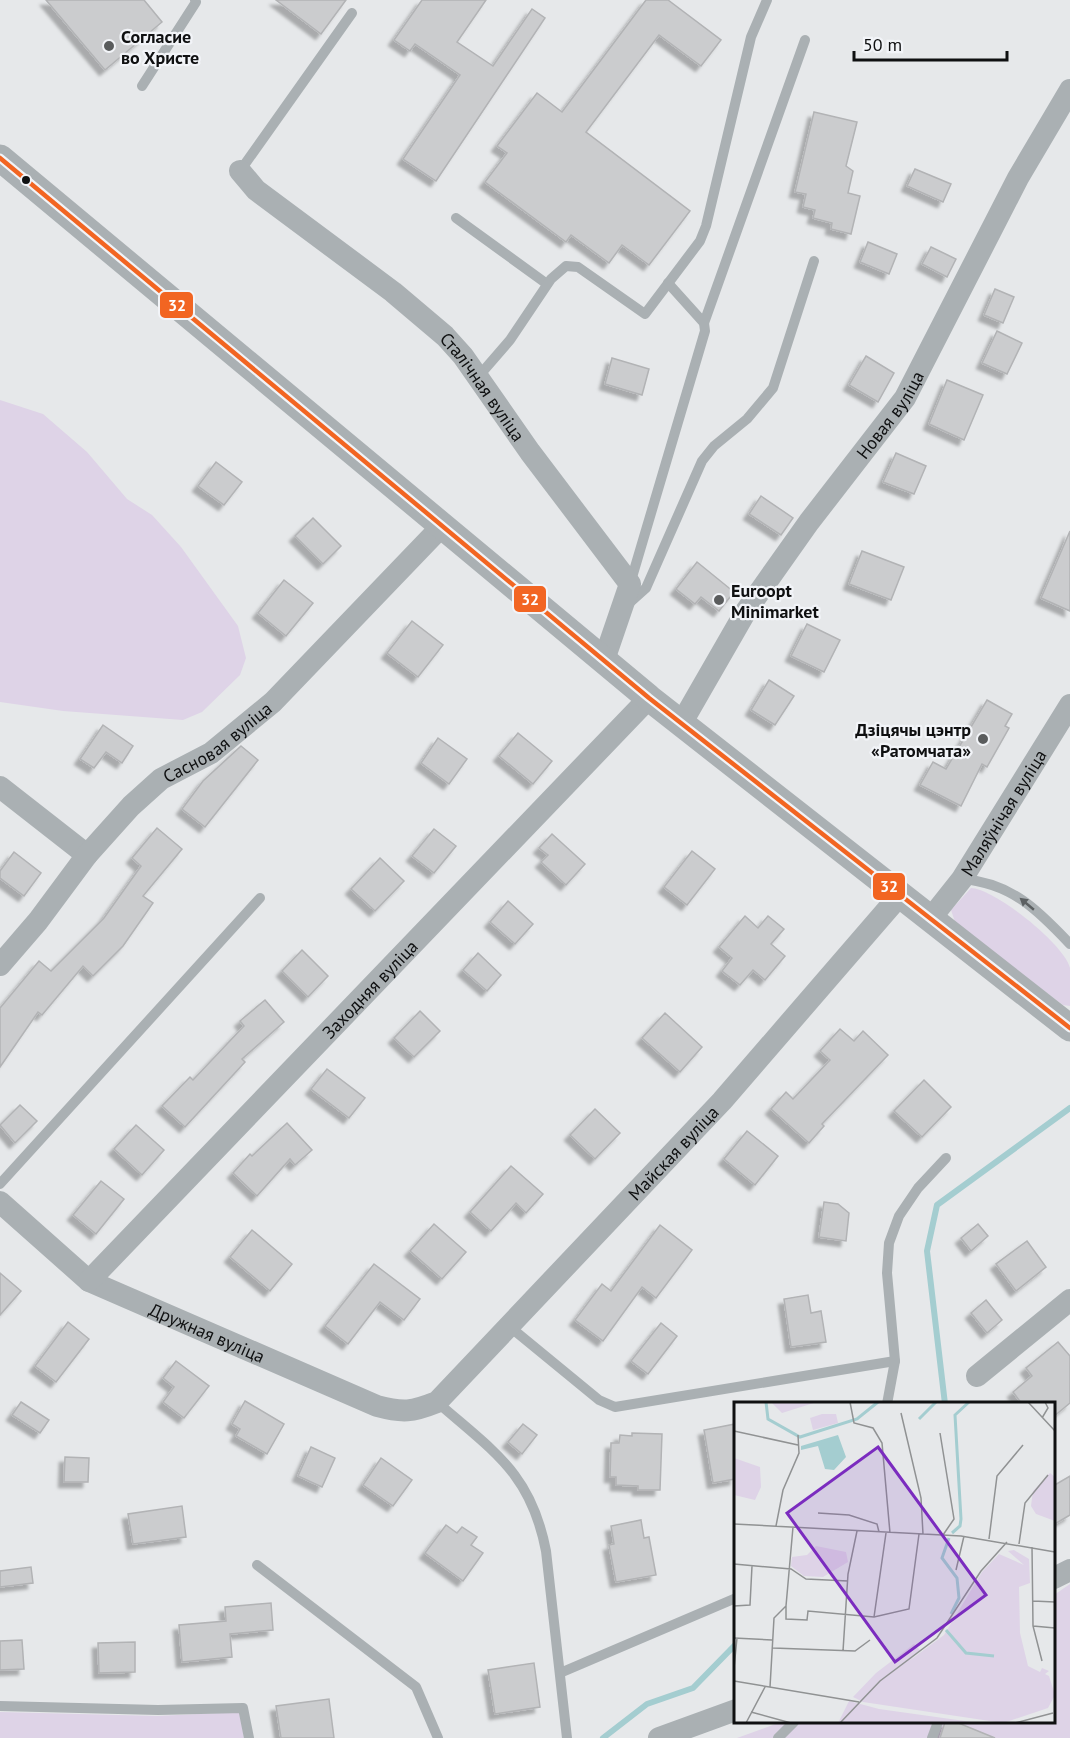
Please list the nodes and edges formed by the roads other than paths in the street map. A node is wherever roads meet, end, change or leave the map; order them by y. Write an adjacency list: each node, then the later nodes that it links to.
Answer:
1 (195, 0): 5 (lane)
2 (767, 0): 11 (lane)
3 (351, 14): 8 (lane)
4 (805, 40): 13 (lane)
5 (142, 86)
6 (1070, 90): 21 (street, Новая вуліца)
7 (0, 158): 15 (street)
8 (240, 171): 14 (street, Сталічная вуліца)
9 (456, 218): 12 (lane)
10 (814, 261): 17 (lane)
11 (668, 283): 12 (lane); 13 (lane)
12 (547, 284): 14 (lane)
13 (704, 323): 16 (lane)
14 (478, 377): 16 (street, Сталічная вуліца)
15 (443, 525): 18 (street); 23 (street, Сасновая вуліца)
16 (630, 584): 17 (street)
17 (622, 608): 18 (street)
18 (604, 660): 19 (street)
19 (649, 698): 21 (street); 34 (street, Заходняя вуліца)
20 (1070, 705): 24 (street, Маляўнічая вуліца)
21 (681, 724): 25 (street)
22 (0, 787): 23 (street)
23 (87, 855): 29 (street, Сасновая вуліца)
24 (962, 879): 27 (street, Маляўнічая вуліца); 28 (lane, one-way to 24)
25 (900, 895): 27 (street); 36 (street, Майская вуліца)
26 (260, 898): 32 (lane)
27 (931, 918): 30 (street)
28 (1070, 944)
29 (0, 965)
30 (1070, 1028)
31 (946, 1158): 37 (lane)
32 (0, 1184)
33 (0, 1202): 34 (street, Дружная вуліца)
34 (89, 1281): 39 (street, Дружная вуліца)
35 (1070, 1300): 38 (street)
36 (509, 1326): 37 (lane); 39 (street, Майская вуліца)
37 (895, 1361): 40 (lane)
38 (977, 1377)
39 (437, 1402): 45 (lane)
40 (887, 1402)
41 (257, 1565): 51 (lane)
42 (1070, 1570): 43 (street)
43 (1055, 1577)
44 (734, 1598): 45 (lane)
45 (560, 1673): 52 (lane)
46 (0, 1706): 50 (lane)
47 (734, 1710): 53 (street)
48 (793, 1723): 54 (lane)
49 (938, 1723): 55 (lane)
50 (249, 1738)
51 (438, 1738)
52 (567, 1738)
53 (659, 1738)
54 (778, 1738)
55 (932, 1738)

